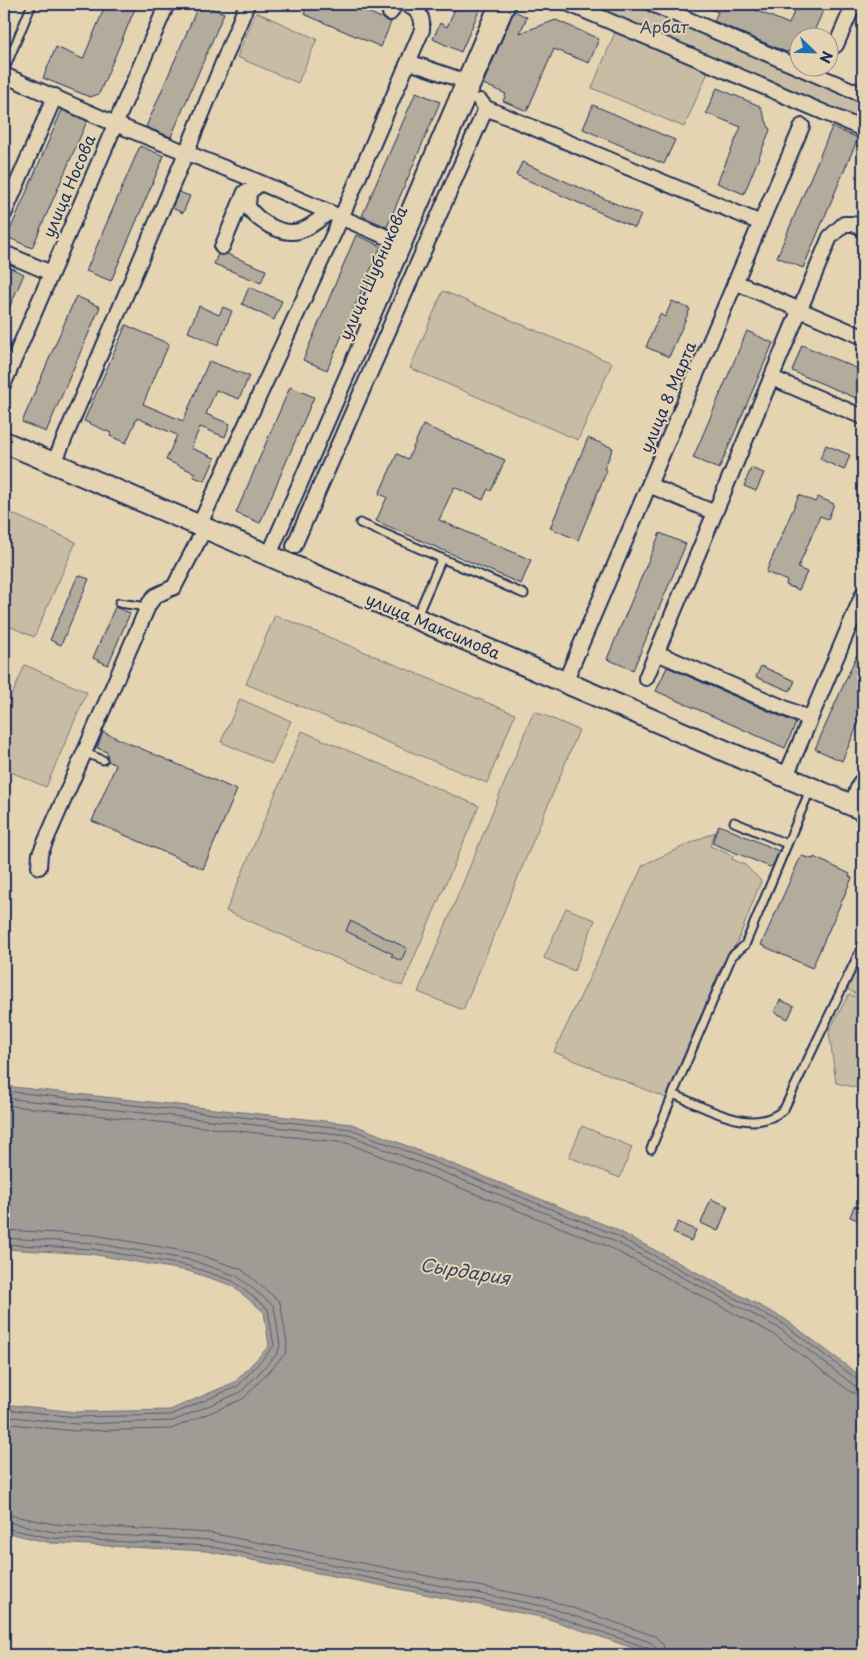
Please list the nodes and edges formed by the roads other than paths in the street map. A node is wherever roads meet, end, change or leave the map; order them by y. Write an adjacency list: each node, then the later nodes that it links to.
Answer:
1 (32, 4): 12 (lane)
2 (167, 4): 17 (street, улица Носова)
3 (247, 4): 20 (street)
4 (406, 4): 11 (street)
5 (497, 4): 13 (street)
6 (508, 4): 13 (street, улица Шубникова)
7 (569, 4): 19 (street)
8 (652, 4): 14 (street)
9 (854, 4): 10 (street)
10 (840, 36)
11 (409, 62): 13 (street); 24 (street)
12 (4, 73): 15 (street)
13 (469, 83): 16 (street); 27 (street, улица Шубникова)
14 (863, 95)
15 (55, 96): 17 (street); 23 (street)
16 (486, 108): 25 (street); 44 (street)
17 (115, 124): 20 (street); 30 (street, улица Носова)
18 (802, 126): 25 (street, улица 8 Марта)
19 (863, 129)
20 (186, 153): 21 (street); 38 (street)
21 (247, 177): 22 (street); 28 (street)
22 (261, 183): 24 (street); 24 (street)
23 (4, 214)
24 (335, 215): 27 (street); 42 (street)
25 (761, 223): 31 (street, улица 8 Марта)
26 (863, 228): 32 (street)
27 (400, 243): 43 (street, улица Шубникова); 43 (street)
28 (222, 247)
29 (4, 253): 30 (street)
30 (51, 273): 35 (street, улица Носова)
31 (736, 282): 32 (street); 39 (street, улица 8 Марта)
32 (801, 310): 33 (street); 34 (street)
33 (863, 337)
34 (772, 378): 36 (street); 40 (street)
35 (4, 383)
36 (863, 417)
37 (4, 442): 38 (street, улица Максимова)
38 (54, 463): 42 (street, улица Максимова)
39 (649, 485): 40 (street); 53 (street, улица 8 Марта)
40 (716, 513): 51 (street)
41 (360, 523): 45 (lane)
42 (202, 527): 43 (street, улица Максимова); 49 (street)
43 (269, 546): 50 (street, улица Максимова)
44 (294, 546)
45 (442, 558): 46 (lane); 50 (lane)
46 (524, 594)
47 (863, 594): 54 (street)
48 (119, 603): 49 (lane)
49 (148, 607): 55 (street)
50 (416, 618): 53 (street, улица Максимова)
51 (657, 653): 52 (street); 54 (street)
52 (646, 678)
53 (565, 682): 57 (street, улица Максимова)
54 (810, 720): 57 (street)
55 (84, 752): 56 (lane); 63 (street)
56 (103, 760)
57 (786, 776): 59 (street, улица Максимова)
58 (863, 784): 60 (street)
59 (811, 787): 60 (street, улица Максимова); 62 (lane)
60 (859, 808)
61 (734, 822): 62 (lane)
62 (787, 844): 65 (lane)
63 (39, 867)
64 (863, 945): 65 (lane)
65 (673, 1094): 66 (lane)
66 (652, 1149)

